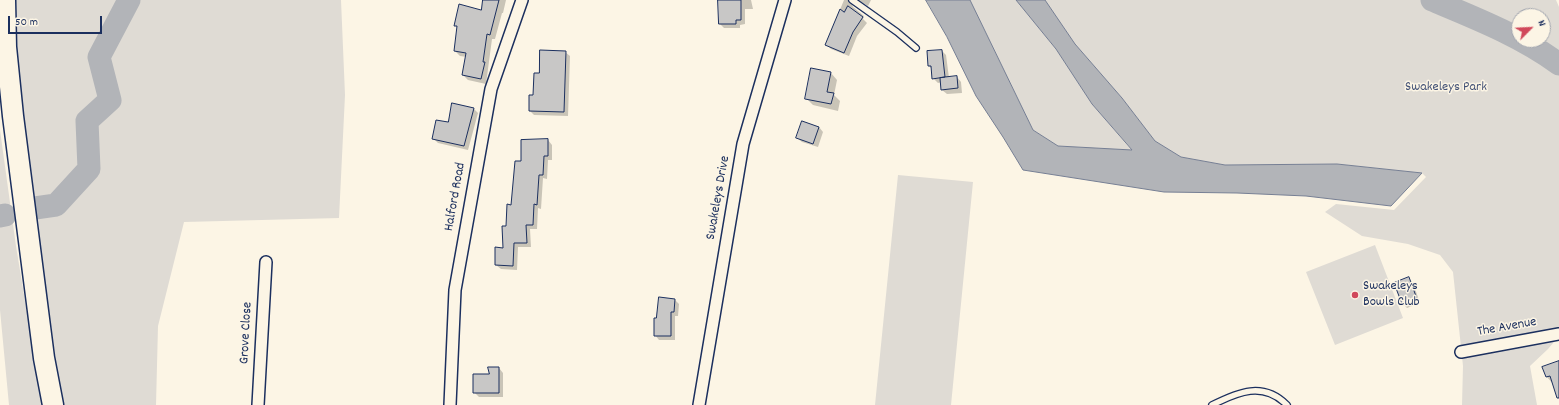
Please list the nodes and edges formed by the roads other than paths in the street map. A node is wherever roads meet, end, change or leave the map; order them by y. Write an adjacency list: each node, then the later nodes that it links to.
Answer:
1 (5, 0): 9 (highway)
2 (522, 0): 11 (street, Halford Road)
3 (785, 0): 12 (street, Swakeleys Drive)
4 (852, 0): 5 (lane)
5 (916, 48)
6 (266, 262): 10 (street, Grove Close)
7 (1559, 334): 8 (street, The Avenue)
8 (1461, 352)
9 (53, 405)
10 (258, 405)
11 (450, 405)
12 (699, 405)
13 (1212, 405): 14 (lane)
14 (1287, 405)

